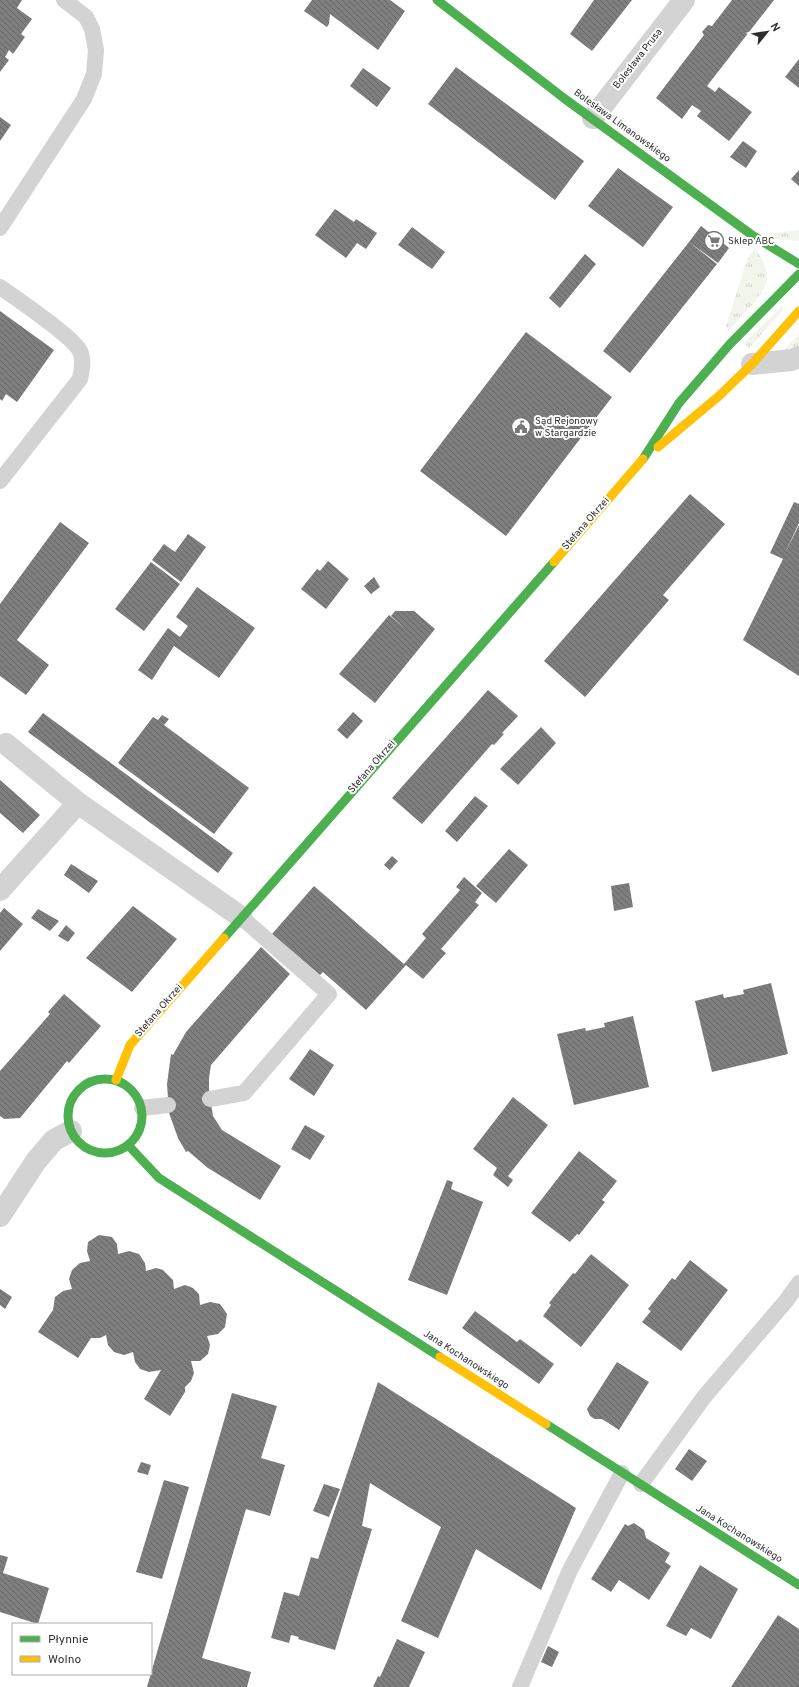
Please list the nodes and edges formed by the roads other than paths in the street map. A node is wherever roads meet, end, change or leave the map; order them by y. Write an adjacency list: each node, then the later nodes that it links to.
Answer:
1 (64, 0): 5 (lane)
2 (437, 0): 4 (street, Bolesława Limanowskiego)
3 (684, 0): 4 (street, Bolesława Prusa)
4 (592, 118): 6 (street, Bolesława Limanowskiego)
5 (0, 228)
6 (799, 264)
7 (799, 274): 12 (street, Stefana Okrzei)
8 (0, 287): 13 (lane)
9 (799, 311): 11 (street, Stefana Okrzei)
10 (799, 357): 11 (street)
11 (752, 364): 12 (street, Stefana Okrzei)
12 (641, 462): 17 (street, Stefana Okrzei)
13 (0, 481)
14 (6, 744): 15 (street)
15 (78, 803): 16 (street); 17 (street)
16 (0, 890)
17 (241, 917): 18 (street, Stefana Okrzei); 19 (lane)
18 (116, 1080): 21 (street); 22 (street)
19 (210, 1099)
20 (168, 1105): 21 (lane)
21 (142, 1108): 23 (street)
22 (71, 1131): 23 (street); 24 (street)
23 (128, 1145): 26 (street, Jana Kochanowskiego)
24 (0, 1216)
25 (799, 1283): 27 (lane)
26 (622, 1473): 27 (street, Jana Kochanowskiego); 29 (lane)
27 (641, 1484): 28 (street, Jana Kochanowskiego)
28 (799, 1585)
29 (520, 1687)

